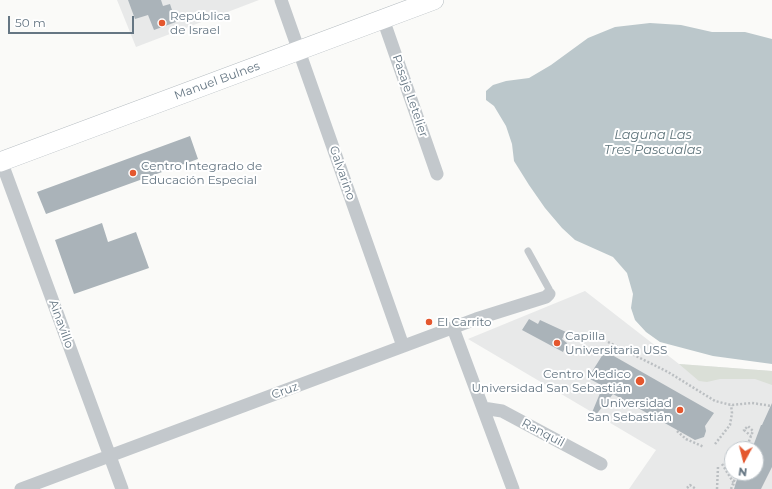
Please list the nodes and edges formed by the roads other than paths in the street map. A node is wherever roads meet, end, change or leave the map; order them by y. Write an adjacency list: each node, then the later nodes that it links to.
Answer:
1 (281, 0): 4 (street, Galvarino)
2 (434, 0): 3 (main road, Manuel Bulnes)
3 (383, 19): 4 (main road, Manuel Bulnes); 6 (street, Pasaje Letelier)
4 (299, 51): 5 (main road, Manuel Bulnes); 10 (street, Galvarino)
5 (0, 161): 12 (street, Ainavillo)
6 (437, 174)
7 (528, 251): 8 (lane)
8 (549, 294): 9 (street, Cruz)
9 (453, 328): 10 (street, Cruz); 11 (street)
10 (403, 346): 12 (street, Cruz)
11 (483, 408): 13 (street, Ranquil); 16 (street)
12 (111, 456): 14 (street, Cruz); 15 (street, Ainavillo)
13 (601, 464)
14 (21, 489)
15 (122, 489)
16 (513, 489)

